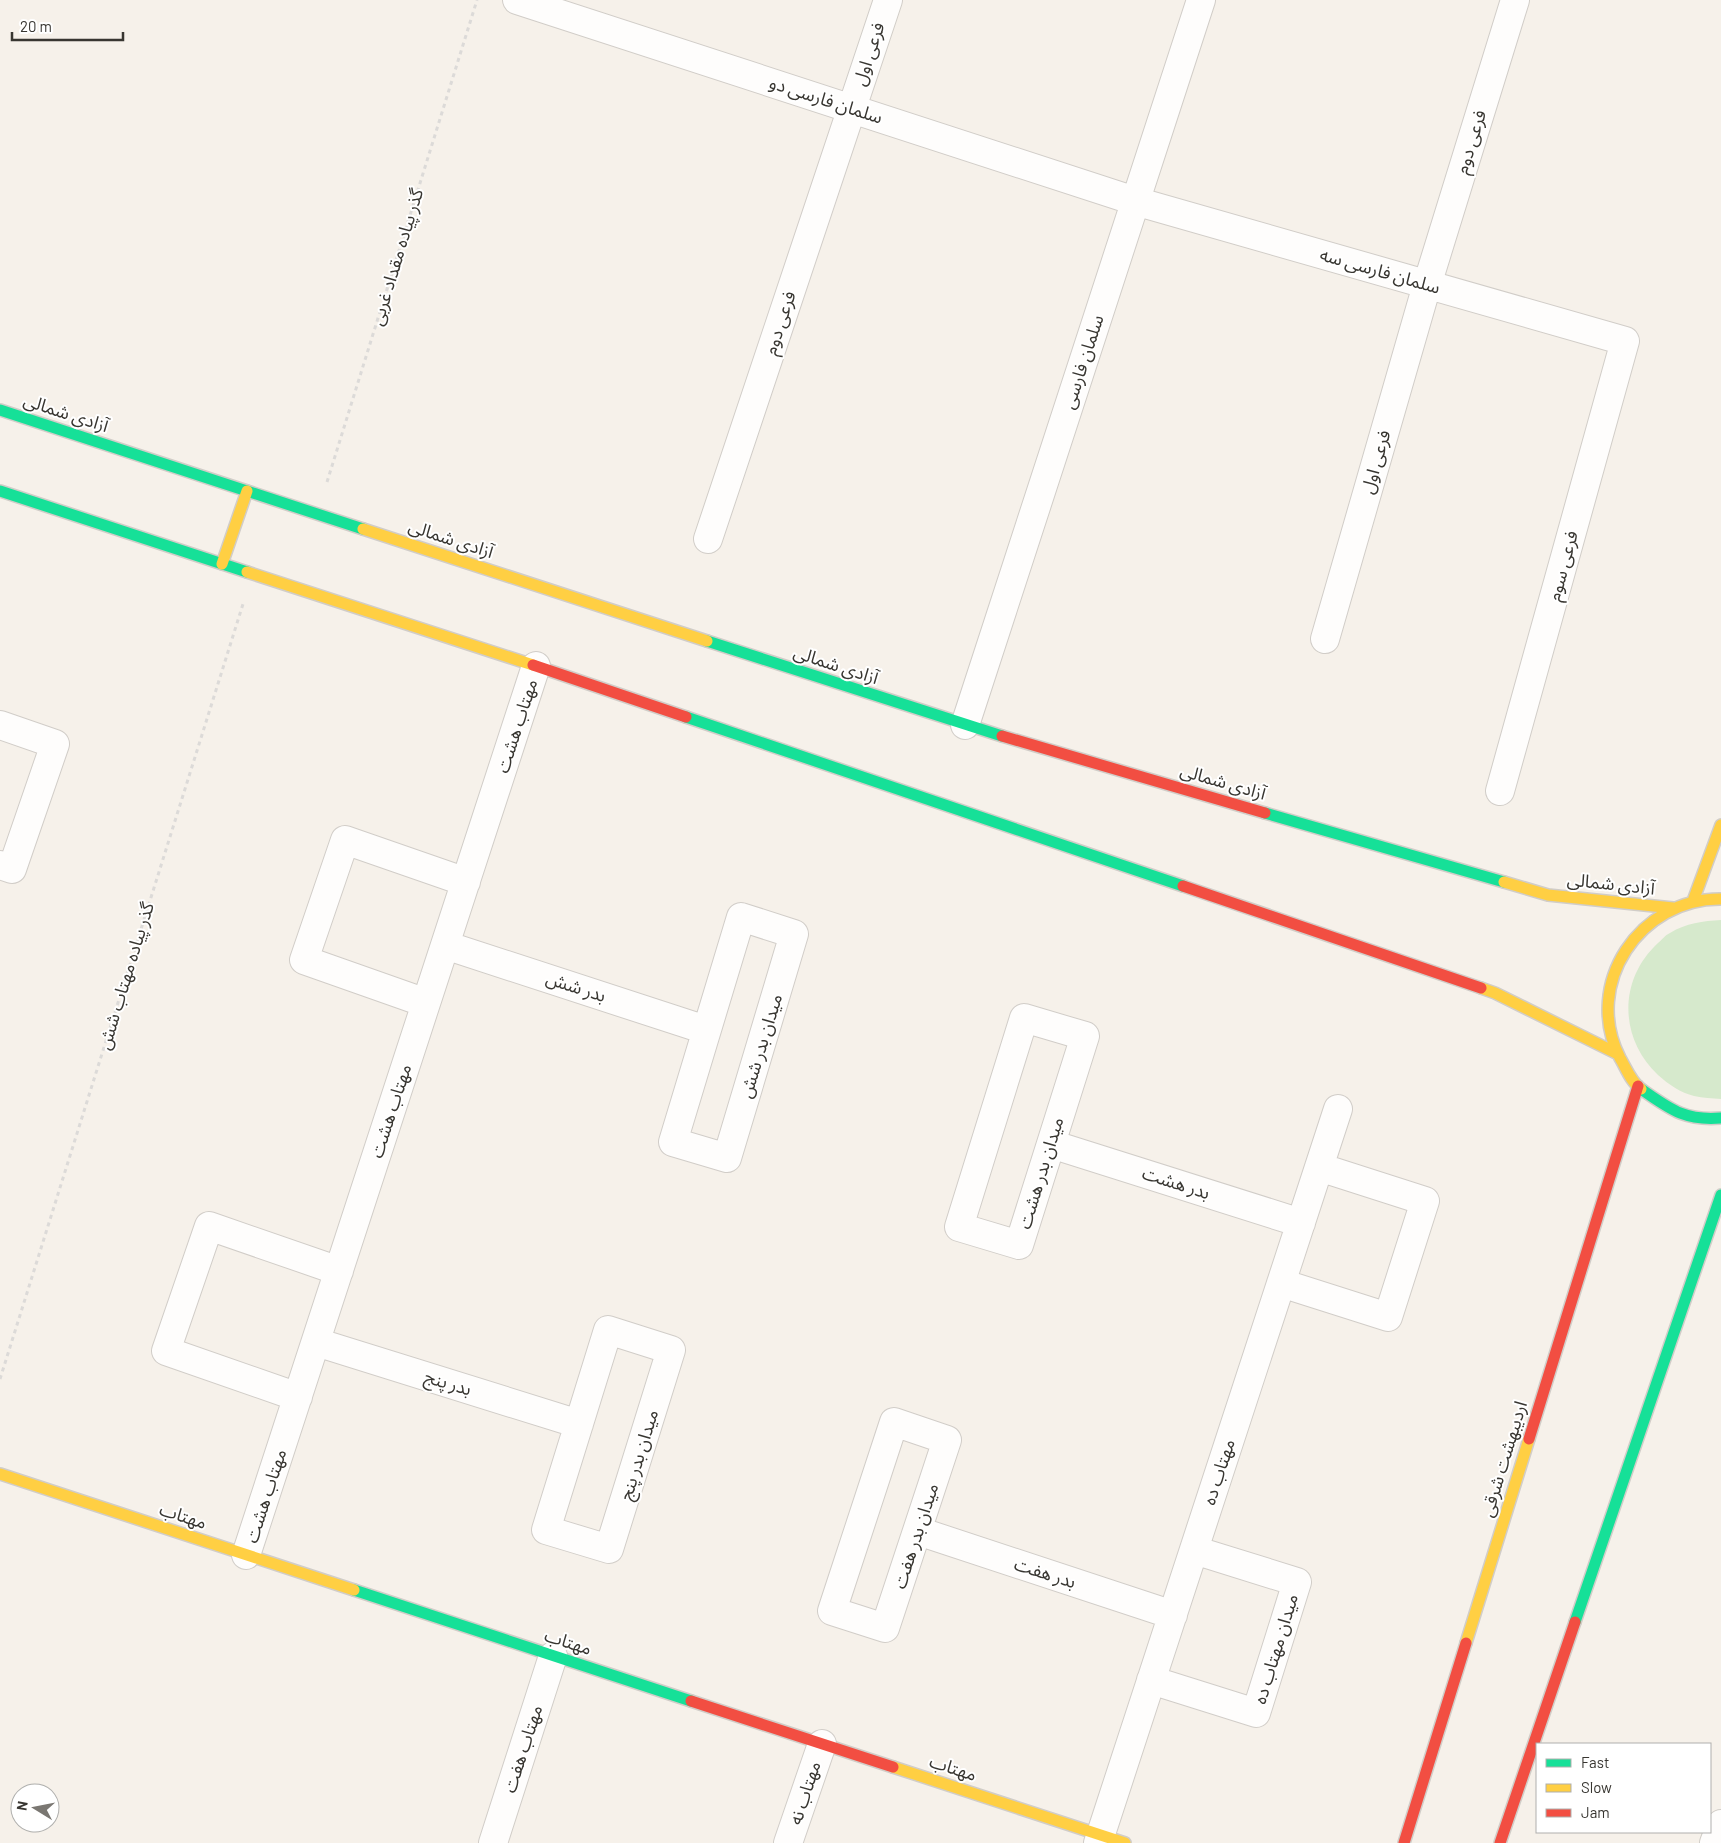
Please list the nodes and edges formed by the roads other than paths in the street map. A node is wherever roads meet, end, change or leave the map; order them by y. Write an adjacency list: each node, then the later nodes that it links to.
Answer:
1 (517, 0): 5 (street, سلمان فارسی دو)
2 (888, 0): 6 (street, فرعی اول)
3 (1201, 0): 7 (street, سلمان فارسی)
4 (1515, 0): 8 (street, فرعی دوم)
5 (583, 10): 6 (street, سلمان فارسی دو)
6 (851, 108): 7 (street, سلمان فارسی دو); 13 (street, فرعی دوم)
7 (1135, 201): 8 (street, سلمان فارسی سه); 18 (street, سلمان فارسی)
8 (1427, 284): 9 (street, سلمان فارسی سه); 15 (street, فرعی اول)
9 (1625, 341): 19 (street, فرعی سوم)
10 (0, 410): 12 (main road, آزادی شمالی)
11 (0, 491): 14 (main road)
12 (247, 491): 14 (main road); 18 (main road, آزادی شمالی)
13 (708, 538)
14 (222, 564): 16 (main road)
15 (1325, 639)
16 (536, 666): 22 (street, مهتاب هشت); 29 (main road)
17 (0, 725): 21 (street)
18 (965, 725): 25 (main road, آزادی شمالی)
19 (1500, 791)
20 (1721, 826): 24 (main road)
21 (0, 865)
22 (466, 882): 26 (street, مهتاب هشت); 27 (street)
23 (1721, 899): 24 (main road)
24 (1693, 901): 25 (main road)
25 (1673, 908): 29 (main road)
26 (445, 945): 27 (street, مهتاب هشت); 28 (street, بدر شش)
27 (426, 1003): 37 (street, مهتاب هشت)
28 (706, 1030): 28 (street, میدان بدر شش)
29 (1616, 1053): 30 (main road)
30 (1638, 1086): 32 (main road); 54 (main road, اردیبهشت شرقی)
31 (1338, 1109): 34 (street, مهتاب ده)
32 (1721, 1118)
33 (1051, 1144): 33 (street, میدان بدر هشت); 36 (street, بدر هشت)
34 (1319, 1167): 36 (street, مهتاب ده); 38 (street)
35 (1721, 1195): 55 (main road)
36 (1301, 1223): 38 (street, مهتاب ده)
37 (339, 1271): 39 (street, مهتاب هشت); 40 (street)
38 (1281, 1283): 44 (street, مهتاب ده)
39 (316, 1342): 40 (street, مهتاب هشت); 41 (street, بدر پنج)
40 (298, 1397): 45 (street, مهتاب هشت)
41 (579, 1424): 41 (street, میدان بدر پنج)
42 (0, 1474): 45 (main road, مهتاب)
43 (918, 1531): 43 (street, میدان بدر هفت); 46 (street, بدر هفت)
44 (1194, 1550): 46 (street, مهتاب ده); 48 (street, میدان مهتاب ده)
45 (246, 1555): 47 (main road, مهتاب)
46 (1173, 1615): 48 (street, مهتاب ده)
47 (553, 1656): 49 (main road, مهتاب); 52 (street, مهتاب هفت)
48 (1151, 1680): 51 (street, مهتاب ده)
49 (822, 1744): 51 (main road, مهتاب); 53 (street, مهتاب نه)
50 (1721, 1824): 56 (street)
51 (1108, 1840)
52 (493, 1843)
53 (788, 1843)
54 (1404, 1843)
55 (1500, 1843)
56 (1714, 1843)

